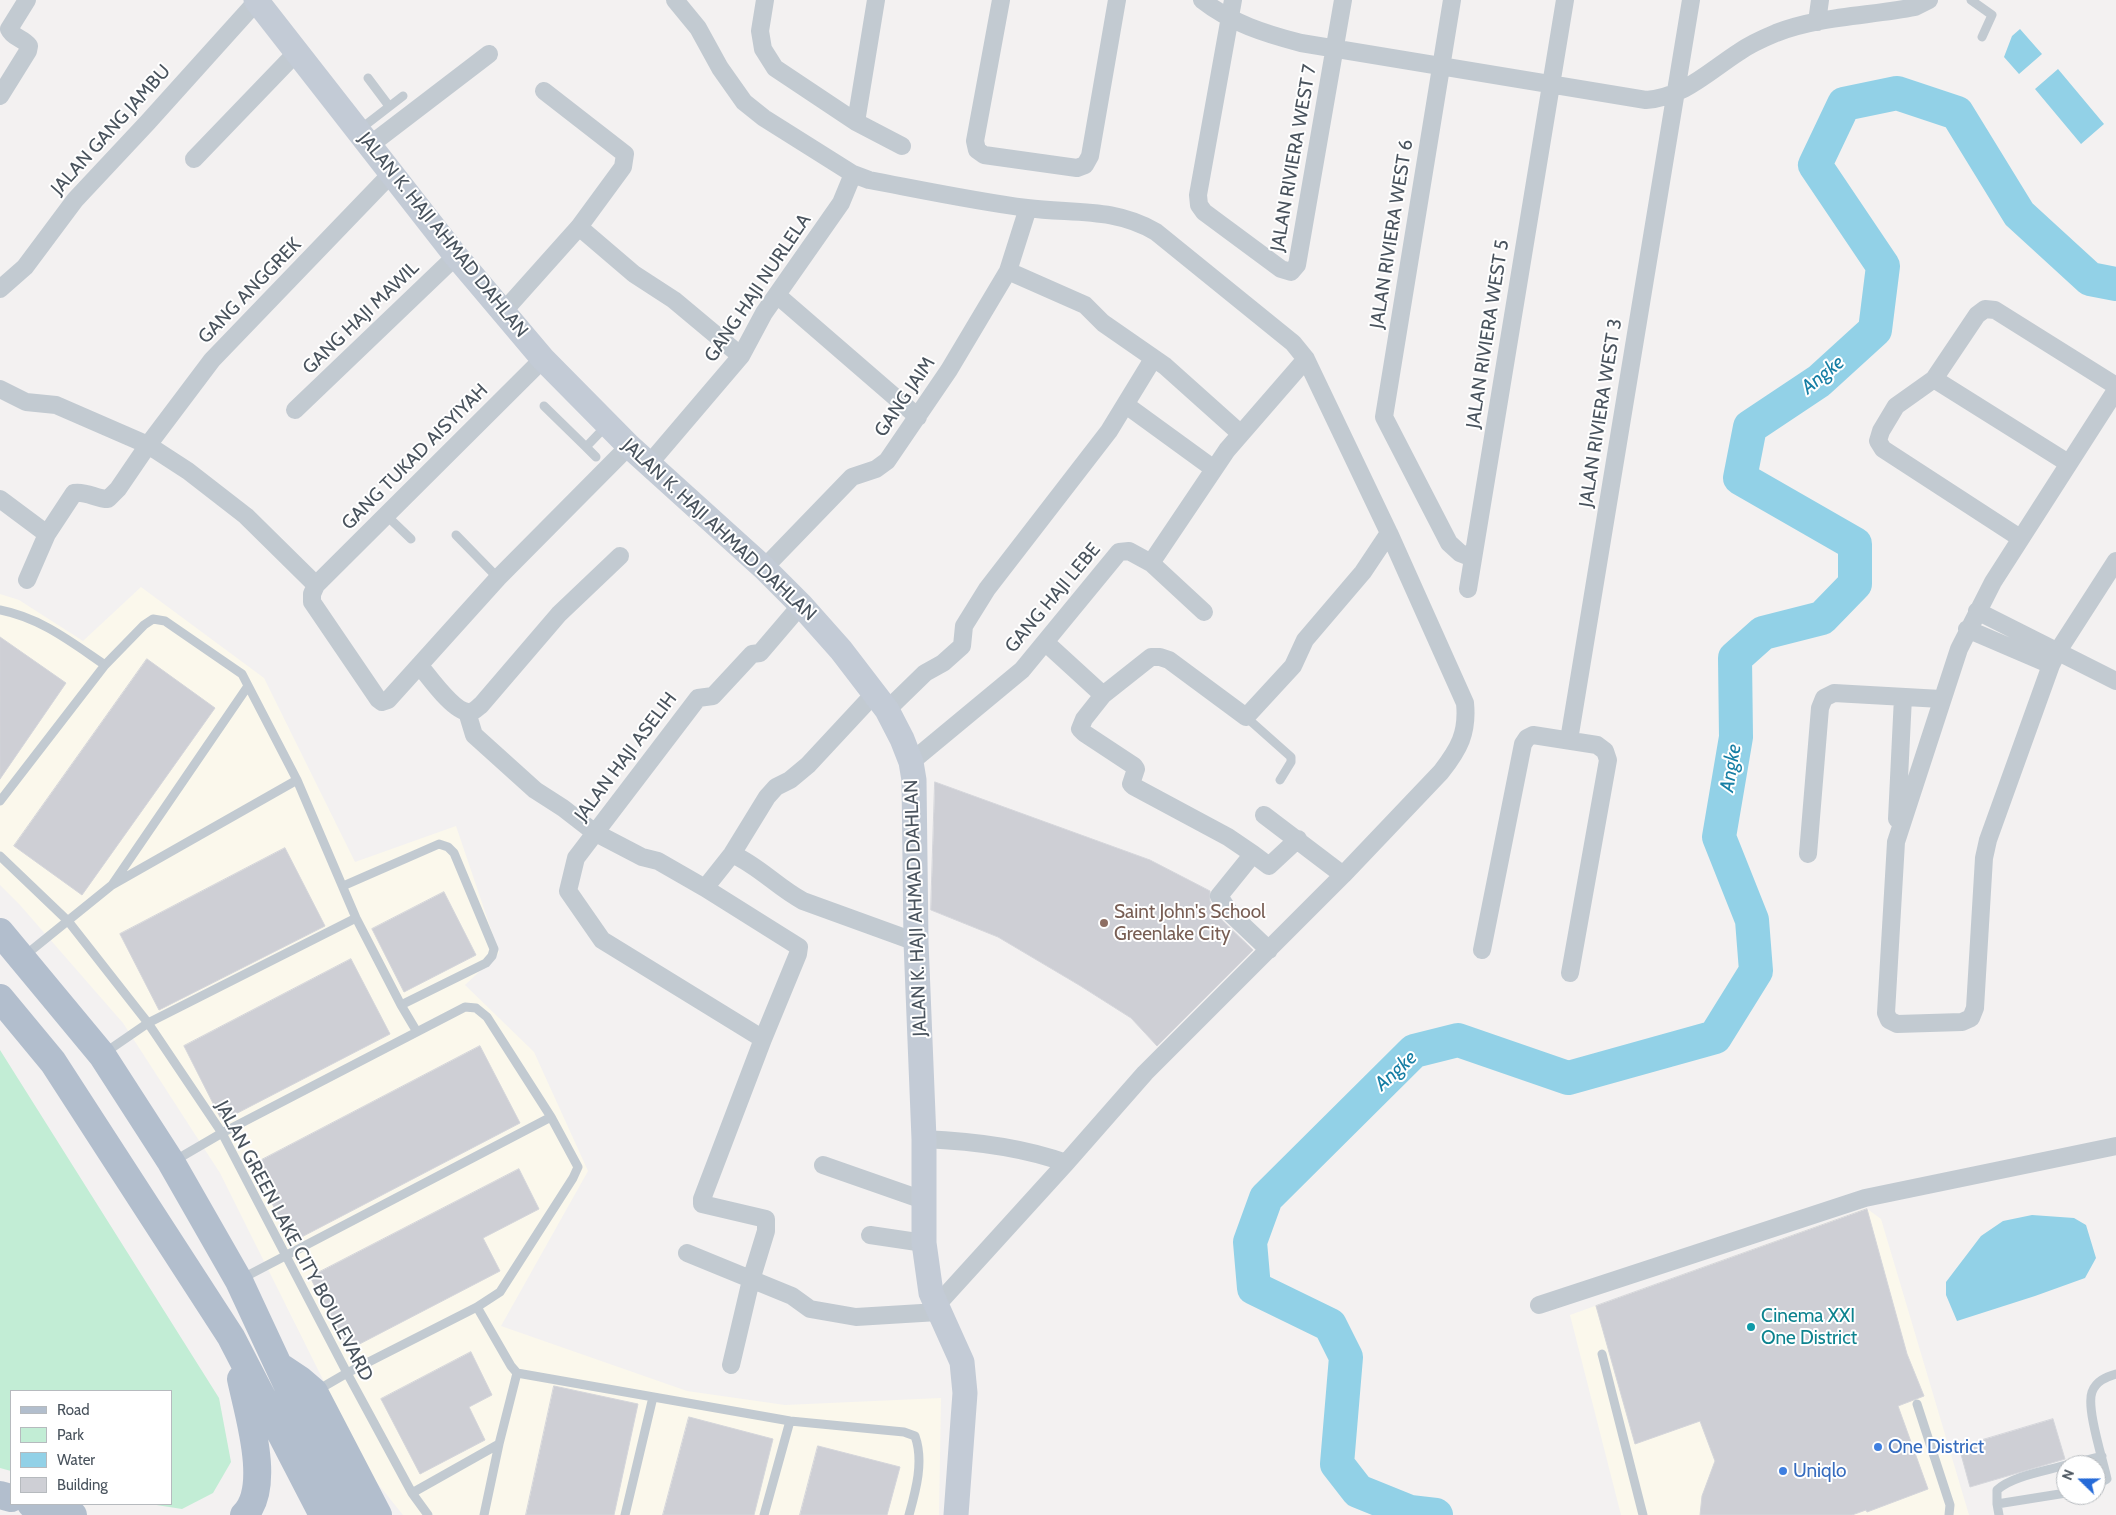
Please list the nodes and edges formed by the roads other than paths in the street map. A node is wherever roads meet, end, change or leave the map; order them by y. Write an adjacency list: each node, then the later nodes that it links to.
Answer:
1 (27, 0): 28 (street)
2 (675, 0): 36 (street)
3 (766, 0): 31 (street)
4 (876, 0): 31 (street)
5 (1001, 0): 6 (street)
6 (1117, 0)
7 (1202, 0): 17 (street)
8 (1233, 0): 17 (street)
9 (1343, 0): 20 (street, JALAN RIVIERA WEST 7)
10 (1452, 0): 23 (street, JALAN RIVIERA WEST 6)
11 (1565, 0): 25 (street, JALAN RIVIERA WEST 5)
12 (1691, 0): 27 (street, JALAN RIVIERA WEST 3)
13 (1820, 0): 18 (street)
14 (1929, 0): 18 (street)
15 (1971, 0): 19 (lane)
16 (259, 1): 21 (main road, JALAN K. HAJI AHMAD DAHLAN); 41 (street, JALAN GANG JAMBU)
17 (1230, 19): 20 (street); 20 (street, JALAN RIVIERA WEST 7)
18 (1817, 22): 27 (street)
19 (1982, 37)
20 (1335, 50): 23 (street)
21 (297, 52): 32 (main road, JALAN K. HAJI AHMAD DAHLAN); 34 (street)
22 (488, 54): 32 (street)
23 (1441, 66): 25 (street); 72 (street, JALAN RIVIERA WEST 6)
24 (368, 78): 30 (lane)
25 (1551, 84): 27 (street); 72 (street, JALAN RIVIERA WEST 5)
26 (544, 91): 38 (street)
27 (1675, 94): 97 (street, JALAN RIVIERA WEST 3)
28 (0, 96)
29 (403, 96): 30 (lane)
30 (390, 106): 32 (lane)
31 (856, 122): 33 (street)
32 (364, 138): 35 (main road, JALAN K. HAJI AHMAD DAHLAN)
33 (902, 146)
34 (194, 159)
35 (392, 174): 39 (main road, JALAN K. HAJI AHMAD DAHLAN); 57 (street, GANG ANGGREK)
36 (852, 174): 37 (street); 42 (street, GANG HAJI NURLELA)
37 (1028, 208): 40 (street, GANG JAIM); 47 (street)
38 (579, 227): 43 (street); 44 (street)
39 (456, 256): 43 (main road, JALAN K. HAJI AHMAD DAHLAN); 53 (street, GANG HAJI MAWIL)
40 (1008, 271): 46 (street); 54 (street, GANG JAIM)
41 (0, 289)
42 (777, 295): 44 (street, GANG HAJI NURLELA); 54 (street)
43 (503, 312): 45 (main road, JALAN K. HAJI AHMAD DAHLAN)
44 (741, 356): 62 (street, GANG HAJI NURLELA)
45 (543, 359): 55 (main road, JALAN K. HAJI AHMAD DAHLAN); 65 (street, GANG TUKAD AISYIYAH)
46 (1153, 359): 51 (street); 56 (street)
47 (1306, 359): 56 (street); 66 (street)
48 (1934, 379): 49 (street); 61 (street); 69 (street)
49 (2116, 388): 61 (street)
50 (0, 389): 57 (street)
51 (1126, 405): 63 (street); 94 (street)
52 (544, 406): 59 (lane)
53 (295, 410)
54 (918, 417): 75 (street, GANG JAIM)
55 (608, 425): 58 (main road, JALAN K. HAJI AHMAD DAHLAN); 59 (lane)
56 (1241, 434): 63 (street)
57 (148, 445): 67 (street, GANG ANGGREK); 78 (street)
58 (629, 446): 62 (main road, JALAN K. HAJI AHMAD DAHLAN); 76 (street)
59 (586, 447): 60 (lane)
60 (596, 457)
61 (2068, 463): 69 (street)
62 (650, 464): 75 (main road, JALAN K. HAJI AHMAD DAHLAN)
63 (1214, 469): 74 (street)
64 (0, 499): 67 (street)
65 (386, 515): 70 (lane); 78 (street, GANG TUKAD AISYIYAH)
66 (1389, 533): 96 (street); 110 (street)
67 (47, 534): 77 (street)
68 (456, 535): 76 (lane)
69 (2020, 538): 82 (street)
70 (411, 539)
71 (620, 556): 95 (street)
72 (1473, 558): 79 (street, JALAN RIVIERA WEST 5)
73 (2116, 561): 86 (street)
74 (1151, 563): 83 (street, GANG HAJI LEBE); 85 (street, GANG HAJI LEBE)
75 (764, 568): 80 (main road, JALAN K. HAJI AHMAD DAHLAN)
76 (498, 578): 88 (street)
77 (26, 580)
78 (316, 584): 88 (street)
79 (1468, 590)
80 (801, 605): 94 (main road, JALAN K. HAJI AHMAD DAHLAN); 103 (street, JALAN HAJI ASELIH)
81 (0, 610): 87 (lane)
82 (1977, 611): 84 (street); 86 (street)
83 (1204, 612)
84 (1967, 629): 86 (street); 93 (street)
85 (1045, 642): 91 (street); 98 (street, GANG HAJI LEBE)
86 (2054, 658): 89 (street); 105 (street)
87 (104, 666): 90 (lane); 101 (lane)
88 (420, 666): 95 (street)
89 (2116, 681)
90 (248, 686): 99 (lane); 111 (lane)
91 (1103, 694): 96 (street); 107 (street)
92 (1902, 697): 93 (street); 105 (street); 108 (street)
93 (1941, 699): 105 (street)
94 (881, 702): 98 (main road, JALAN K. HAJI AHMAD DAHLAN); 106 (street)
95 (467, 712): 103 (street)
96 (1246, 717): 100 (lane)
97 (1568, 740): 119 (street); 121 (street)
98 (911, 762): 117 (main road, JALAN K. HAJI AHMAD DAHLAN)
99 (297, 780): 111 (lane); 112 (lane)
100 (1280, 780)
101 (0, 801)
102 (1264, 815): 104 (street)
103 (594, 832): 113 (street); 126 (street, JALAN HAJI ASELIH)
104 (1298, 839): 107 (street); 110 (street)
105 (1896, 842)
106 (732, 854): 113 (street); 117 (street)
107 (1253, 854): 118 (street)
108 (1808, 854)
109 (0, 856): 115 (lane, JALAN GREEN LAKE CITY BOULEVARD)
110 (1343, 874): 118 (street)
111 (112, 884): 115 (lane)
112 (343, 886): 114 (lane); 123 (lane)
113 (705, 888): 126 (street)
114 (356, 918): 123 (lane); 124 (lane)
115 (68, 921): 120 (lane); 124 (lane, JALAN GREEN LAKE CITY BOULEVARD)
116 (0, 932): 120 (main road)
117 (916, 942): 130 (main road, JALAN K. HAJI AHMAD DAHLAN)
118 (1269, 950): 133 (street)
119 (1482, 950)
120 (22, 957): 127 (main road)
121 (1570, 973)
122 (0, 998): 145 (main road)
123 (401, 1005): 125 (lane)
124 (148, 1023): 127 (lane); 129 (lane, JALAN GREEN LAKE CITY BOULEVARD)
125 (416, 1032): 128 (lane); 129 (lane)
126 (763, 1039): 140 (street)
127 (102, 1055): 132 (main road)
128 (551, 1117): 139 (lane); 143 (lane)
129 (222, 1133): 132 (lane); 139 (lane, JALAN GREEN LAKE CITY BOULEVARD)
130 (924, 1139): 133 (street); 135 (main road, JALAN K. HAJI AHMAD DAHLAN)
131 (2116, 1146): 142 (street)
132 (171, 1162): 141 (main road)
133 (1066, 1163): 144 (street)
134 (823, 1165): 135 (street)
135 (923, 1200): 137 (main road, JALAN K. HAJI AHMAD DAHLAN)
136 (870, 1234): 137 (street)
137 (924, 1243): 144 (main road, JALAN K. HAJI AHMAD DAHLAN)
138 (687, 1253): 140 (street)
139 (286, 1256): 141 (lane); 149 (lane, JALAN GREEN LAKE CITY BOULEVARD)
140 (751, 1280): 144 (street); 147 (street)
141 (239, 1281): 148 (main road)
142 (1539, 1305)
143 (477, 1307): 149 (lane); 150 (lane)
144 (940, 1315): 173 (main road, JALAN K. HAJI AHMAD DAHLAN)
145 (231, 1337): 164 (main road); 165 (main road)
146 (1602, 1354): 174 (lane)
147 (731, 1365)
148 (279, 1366): 152 (main road); 166 (main road)
149 (347, 1373): 152 (lane); 159 (lane, JALAN GREEN LAKE CITY BOULEVARD)
150 (517, 1373): 153 (lane); 156 (lane)
151 (2116, 1374): 157 (lane)
152 (314, 1392): 167 (main road)
153 (653, 1397): 155 (lane); 170 (lane)
154 (1917, 1404): 175 (lane)
155 (790, 1421): 171 (lane); 172 (lane)
156 (499, 1444): 159 (lane); 169 (lane)
157 (2102, 1455)
158 (2056, 1468): 161 (lane)
159 (412, 1493): 168 (lane, JALAN GREEN LAKE CITY BOULEVARD)
160 (2056, 1495): 161 (lane)
161 (1997, 1504): 176 (lane)
162 (34, 1505): 163 (main road)
163 (73, 1515)
164 (244, 1515)
165 (322, 1515)
166 (348, 1515)
167 (378, 1515)
168 (428, 1515)
169 (484, 1515)
170 (625, 1515)
171 (764, 1515)
172 (909, 1515)
173 (956, 1515)
174 (1643, 1515)
175 (1949, 1515)
176 (1999, 1515)

